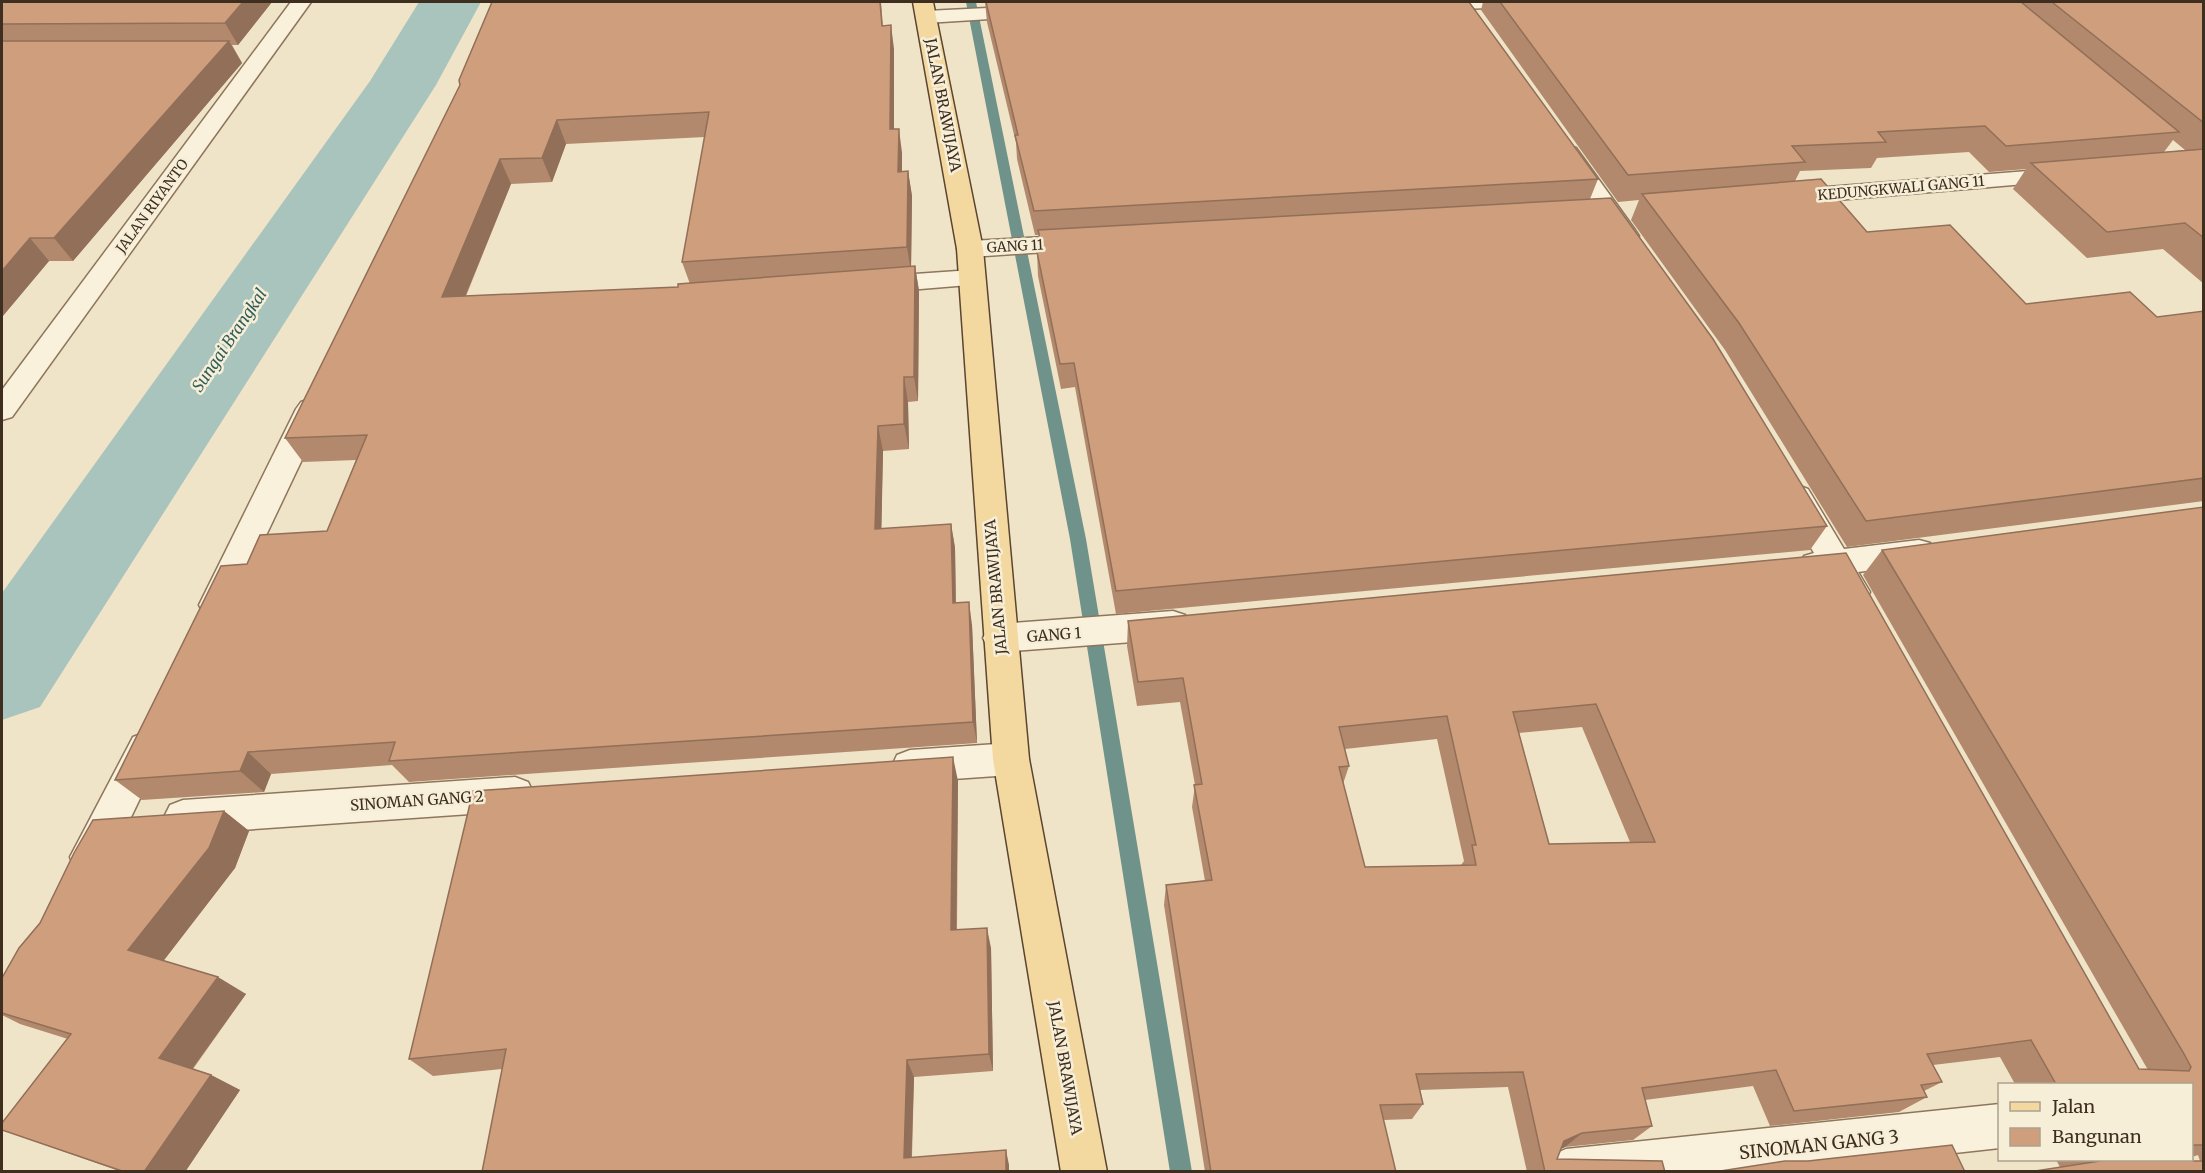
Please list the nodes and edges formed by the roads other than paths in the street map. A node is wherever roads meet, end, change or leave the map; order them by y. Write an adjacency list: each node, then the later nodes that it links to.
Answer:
1 (300, 2): 15 (street, JALAN RIYANTO)
2 (1490, 2): 4 (street)
3 (1404, 5): 4 (street)
4 (1467, 9)
5 (935, 11): 6 (street); 12 (main road, JALAN BRAWIJAYA)
6 (1047, 11)
7 (1556, 136): 11 (street)
8 (2091, 173): 9 (street, KEDUNGKWALI GANG 11)
9 (1762, 200)
10 (1107, 241): 12 (street, GANG 11)
11 (1642, 257)
12 (971, 263): 13 (street, GANG 11); 23 (main road, JALAN BRAWIJAYA)
13 (843, 287)
14 (323, 385): 22 (street)
15 (2, 410)
16 (1781, 471): 18 (street)
17 (1943, 549): 18 (street)
18 (1837, 563): 19 (street); 20 (street)
19 (1789, 567)
20 (1866, 615)
21 (1204, 622): 23 (street, GANG 1)
22 (203, 630)
23 (1000, 639): 25 (main road, JALAN BRAWIJAYA)
24 (156, 726): 28 (street)
25 (1011, 759): 26 (street); 31 (main road, JALAN BRAWIJAYA)
26 (880, 768)
27 (548, 792): 28 (street, SINOMAN GANG 2)
28 (110, 822): 29 (street)
29 (74, 884)
30 (1998, 1126): 32 (street, SINOMAN GANG 3)
31 (1084, 1172)
32 (1566, 1172)

